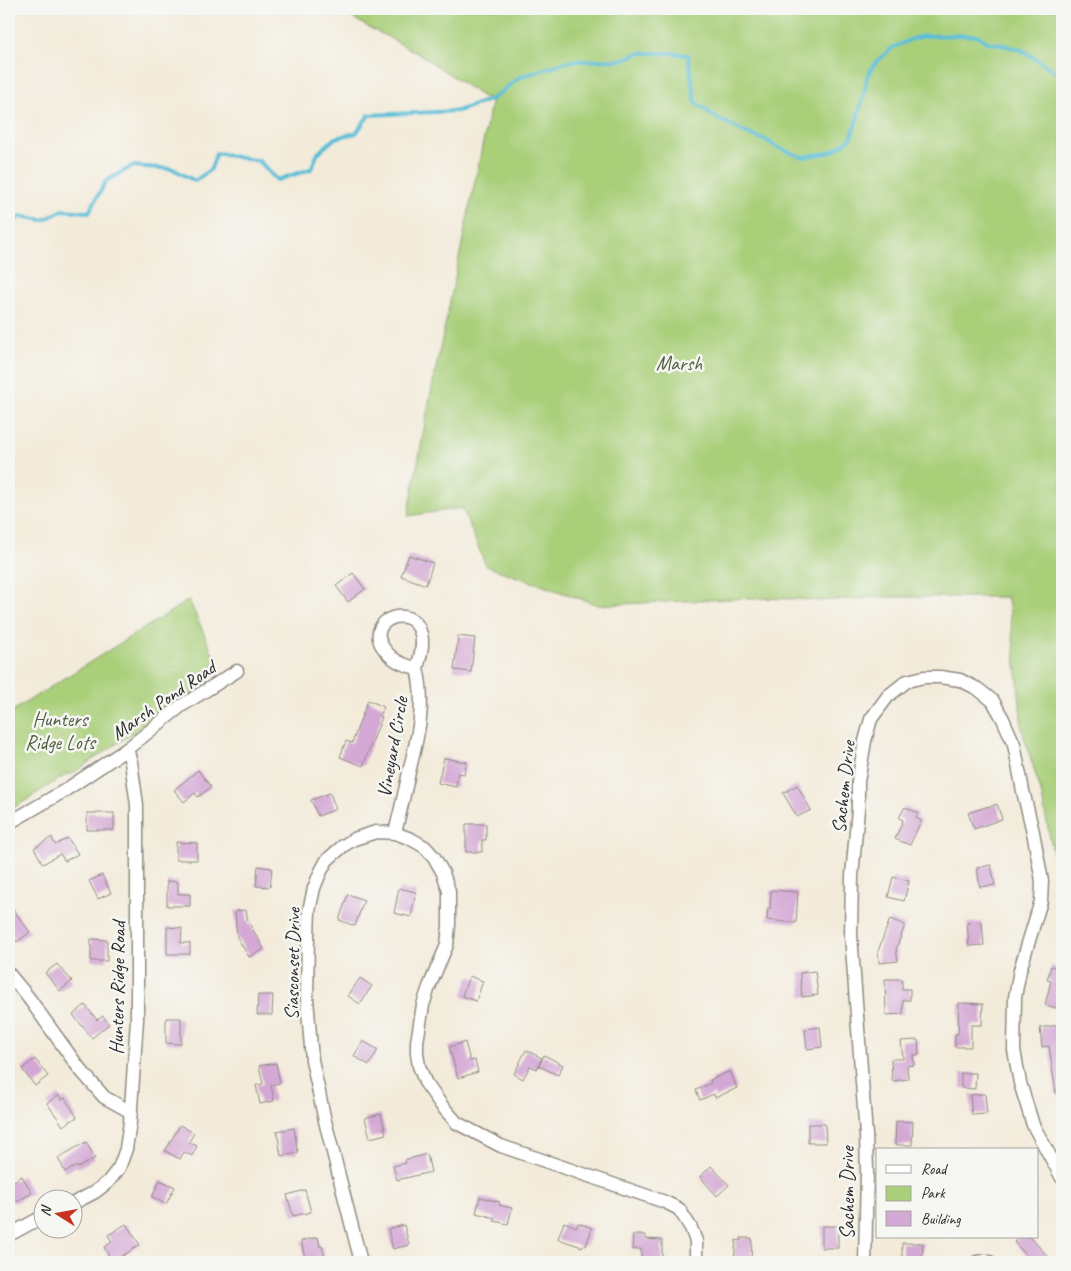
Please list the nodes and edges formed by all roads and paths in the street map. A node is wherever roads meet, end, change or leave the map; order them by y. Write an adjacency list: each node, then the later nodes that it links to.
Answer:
1 (417, 668): 5 (street, Vineyard Circle)
2 (237, 671): 3 (street, Marsh Pond Road)
3 (127, 749): 4 (street, Marsh Pond Road); 7 (street, Hunters Ridge Road)
4 (9, 823)
5 (395, 832): 12 (street, Siasconset Drive); 13 (street, Siasconset Drive)
6 (9, 974): 7 (street)
7 (131, 1112): 9 (street, Hunters Ridge Road)
8 (1062, 1178): 14 (street, Sachem Drive)
9 (82, 1199)
10 (32, 1222): 11 (street)
11 (9, 1235)
12 (361, 1262)
13 (696, 1262)
14 (865, 1262)
15 (977, 1262): 16 (street)
16 (990, 1262)

